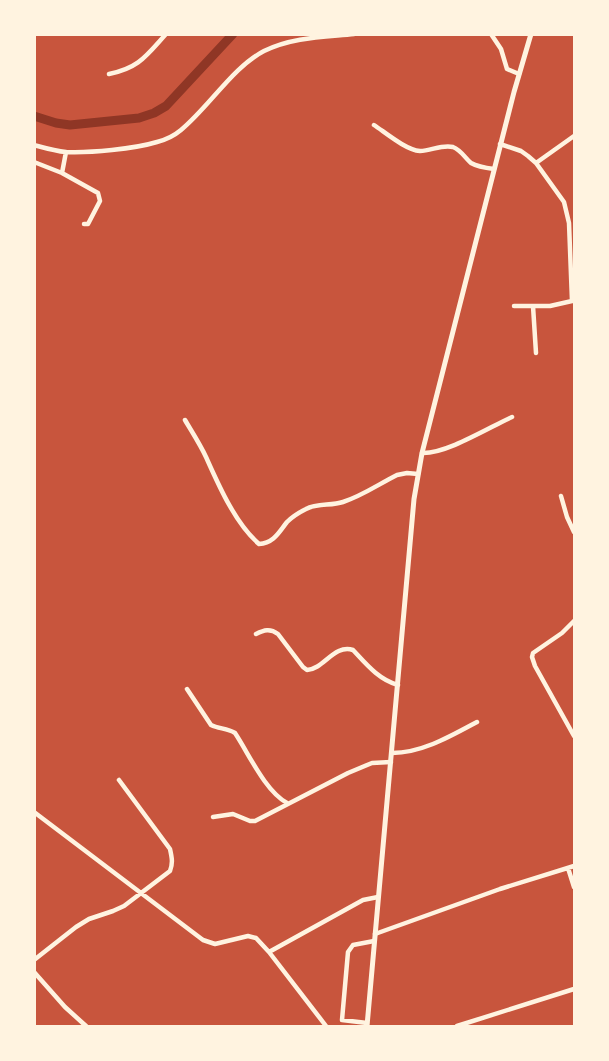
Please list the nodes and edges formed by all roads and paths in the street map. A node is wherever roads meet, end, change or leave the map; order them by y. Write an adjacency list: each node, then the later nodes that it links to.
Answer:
1 (166, 34): 5 (street)
2 (354, 34): 11 (street)
3 (491, 34): 6 (street)
4 (531, 34): 6 (street)
5 (108, 74)
6 (519, 74): 9 (street)
7 (374, 126): 14 (street)
8 (574, 136): 13 (street)
9 (500, 144): 13 (street); 14 (street)
10 (34, 145): 11 (street)
11 (66, 152): 15 (street)
12 (34, 162): 15 (street)
13 (536, 164): 17 (street)
14 (494, 169): 23 (street)
15 (62, 173): 16 (street)
16 (84, 224)
17 (573, 301): 19 (street)
18 (514, 306): 19 (street)
19 (533, 306): 20 (street)
20 (536, 353)
21 (512, 417): 23 (street)
22 (186, 420): 24 (street)
23 (422, 453): 24 (street)
24 (418, 474): 29 (street)
25 (561, 496): 26 (street)
26 (574, 532)
27 (574, 621): 32 (street)
28 (256, 634): 29 (street)
29 (398, 684): 33 (street)
30 (187, 689): 36 (street)
31 (477, 722): 33 (street)
32 (574, 736)
33 (392, 753): 34 (street)
34 (391, 762): 36 (street); 43 (street)
35 (119, 780): 42 (street)
36 (287, 803): 38 (street)
37 (34, 812): 42 (street)
38 (213, 817)
39 (574, 866): 40 (street)
40 (568, 868): 41 (street); 44 (street)
41 (574, 887)
42 (142, 894): 46 (street); 47 (street)
43 (378, 897): 44 (street); 46 (street)
44 (375, 934): 45 (street)
45 (374, 941): 50 (street); 50 (street)
46 (269, 952): 52 (street)
47 (34, 960)
48 (34, 972): 51 (street)
49 (574, 988): 53 (street)
50 (367, 1025)
51 (86, 1026)
52 (326, 1026)
53 (457, 1026)

